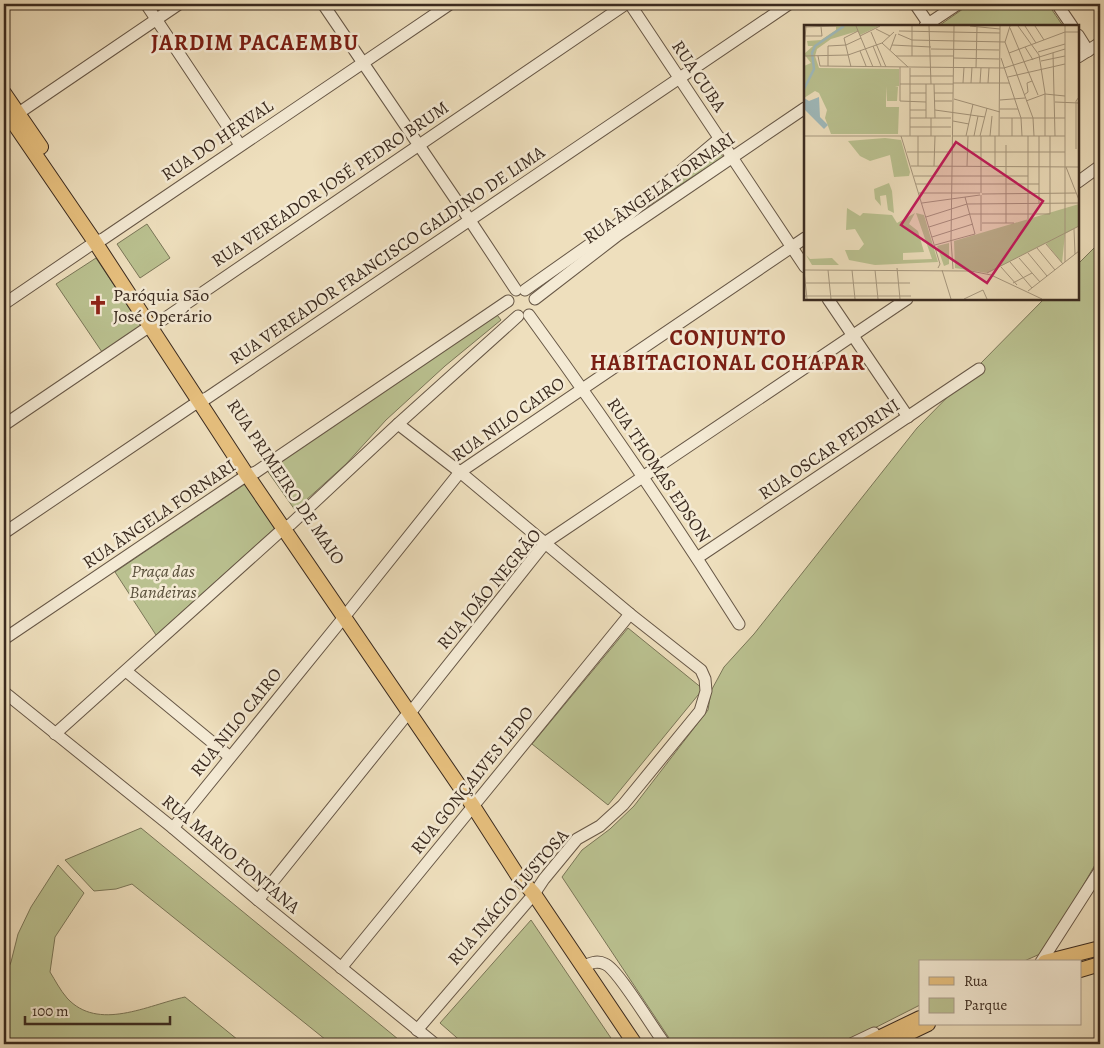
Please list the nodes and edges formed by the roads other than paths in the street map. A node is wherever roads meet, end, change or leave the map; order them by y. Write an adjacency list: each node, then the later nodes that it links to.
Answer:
1 (146, 4): 11 (street)
2 (180, 4): 11 (street)
3 (323, 4): 17 (street)
4 (450, 4): 17 (street, RUA DO HERVAL)
5 (626, 4): 23 (street, RUA VEREADOR JOSÉ PEDRO BRUM)
6 (630, 4): 18 (street, RUA CUBA)
7 (789, 4): 18 (street, RUA VEREADOR FRANCISCO GALDINO DE LIMA)
8 (914, 4): 12 (street)
9 (958, 4): 12 (street)
10 (1057, 4): 13 (street)
11 (156, 19): 21 (street); 24 (street)
12 (927, 25)
13 (1071, 25)
14 (1079, 40): 16 (street)
15 (1100, 42): 16 (street)
16 (1083, 54)
17 (363, 62): 23 (street); 24 (street, RUA DO HERVAL)
18 (679, 78): 22 (street, RUA CUBA); 28 (street, RUA VEREADOR FRANCISCO GALDINO DE LIMA)
19 (4, 93): 21 (main road, RUA PRIMEIRO DE MAIO)
20 (804, 109): 25 (street, RUA ÂNGELA FORNARI)
21 (9, 116): 31 (main road, RUA PRIMEIRO DE MAIO)
22 (720, 138): 25 (street, RUA CUBA); 29 (street, RUA ÂNGELA FORNARI)
23 (419, 144): 28 (street); 41 (street, RUA VEREADOR JOSÉ PEDRO BRUM)
24 (240, 145): 31 (street, RUA DO HERVAL)
25 (732, 159): 29 (street, RUA ÂNGELA FORNARI); 32 (street, RUA CUBA)
26 (1100, 166): 27 (street)
27 (1079, 181)
28 (470, 219): 34 (street); 45 (street, RUA VEREADOR FRANCISCO GALDINO DE LIMA)
29 (616, 231): 34 (street, RUA ÂNGELA FORNARI); 35 (street, RUA ÂNGELA FORNARI)
30 (804, 239): 32 (street, RUA NILO CAIRO)
31 (99, 241): 39 (street, RUA DO HERVAL); 41 (main road, RUA PRIMEIRO DE MAIO)
32 (792, 247): 33 (street, RUA CUBA); 44 (street, RUA NILO CAIRO)
33 (804, 265)
34 (520, 290): 35 (street); 38 (street)
35 (535, 299): 40 (street)
36 (829, 300): 42 (street)
37 (906, 300): 42 (street, RUA JOÃO NEGRÃO)
38 (508, 301): 40 (street); 50 (street, RUA ÂNGELA FORNARI)
39 (4, 304)
40 (523, 316): 44 (street, RUA THOMAS EDSON); 47 (street)
41 (154, 325): 45 (main road, RUA PRIMEIRO DE MAIO); 48 (street, RUA VEREADOR JOSÉ PEDRO BRUM)
42 (853, 336): 46 (street); 51 (street, RUA JOÃO NEGRÃO)
43 (979, 369): 46 (street, RUA OSCAR PEDRINI)
44 (583, 389): 49 (street, RUA NILO CAIRO); 51 (street, RUA THOMAS EDSON)
45 (203, 400): 50 (main road, RUA PRIMEIRO DE MAIO); 53 (street, RUA VEREADOR FRANCISCO GALDINO DE LIMA)
46 (908, 417): 55 (street, RUA OSCAR PEDRINI)
47 (398, 424): 49 (street); 52 (street)
48 (4, 425)
49 (460, 472): 54 (street); 56 (street, RUA NILO CAIRO)
50 (252, 474): 52 (main road, RUA PRIMEIRO DE MAIO); 59 (street, RUA ÂNGELA FORNARI)
51 (642, 477): 54 (street, RUA JOÃO NEGRÃO); 55 (street, RUA THOMAS EDSON)
52 (287, 526): 56 (main road, RUA PRIMEIRO DE MAIO); 60 (street)
53 (4, 533)
54 (546, 542): 57 (street); 62 (street, RUA JOÃO NEGRÃO)
55 (697, 558): 58 (street, RUA THOMAS EDSON)
56 (346, 614): 62 (main road, RUA PRIMEIRO DE MAIO); 64 (street, RUA NILO CAIRO)
57 (630, 614): 65 (street, RUA GONÇALVES LEDO); 68 (street, RUA INÁCIO LUSTOSA)
58 (738, 624)
59 (4, 639)
60 (126, 671): 63 (street); 64 (street)
61 (4, 692): 63 (street, RUA MARIO FONTANA)
62 (412, 710): 65 (main road, RUA PRIMEIRO DE MAIO); 69 (street, RUA JOÃO NEGRÃO)
63 (55, 734): 66 (street, RUA MARIO FONTANA)
64 (230, 757): 66 (street, RUA NILO CAIRO)
65 (475, 804): 68 (main road, RUA PRIMEIRO DE MAIO); 77 (street, RUA GONÇALVES LEDO)
66 (173, 828): 69 (street, RUA MARIO FONTANA)
67 (1100, 870): 72 (street)
68 (534, 894): 76 (main road, RUA PRIMEIRO DE MAIO); 82 (street, RUA INÁCIO LUSTOSA)
69 (258, 900): 77 (street, RUA MARIO FONTANA)
70 (1100, 948): 73 (main road)
71 (1100, 955): 74 (main road)
72 (1042, 960)
73 (1053, 960)
74 (1082, 960)
75 (1100, 964): 78 (main road)
76 (583, 967): 84 (main road, RUA PRIMEIRO DE MAIO); 85 (street)
77 (341, 968): 82 (street, RUA MARIO FONTANA)
78 (1082, 969)
79 (919, 1011): 86 (street)
80 (919, 1018): 87 (main road)
81 (924, 1026): 88 (main road)
82 (417, 1030): 83 (street, RUA MARIO FONTANA)
83 (435, 1044)
84 (635, 1044)
85 (665, 1044)
86 (851, 1044)
87 (866, 1044)
88 (886, 1044)

